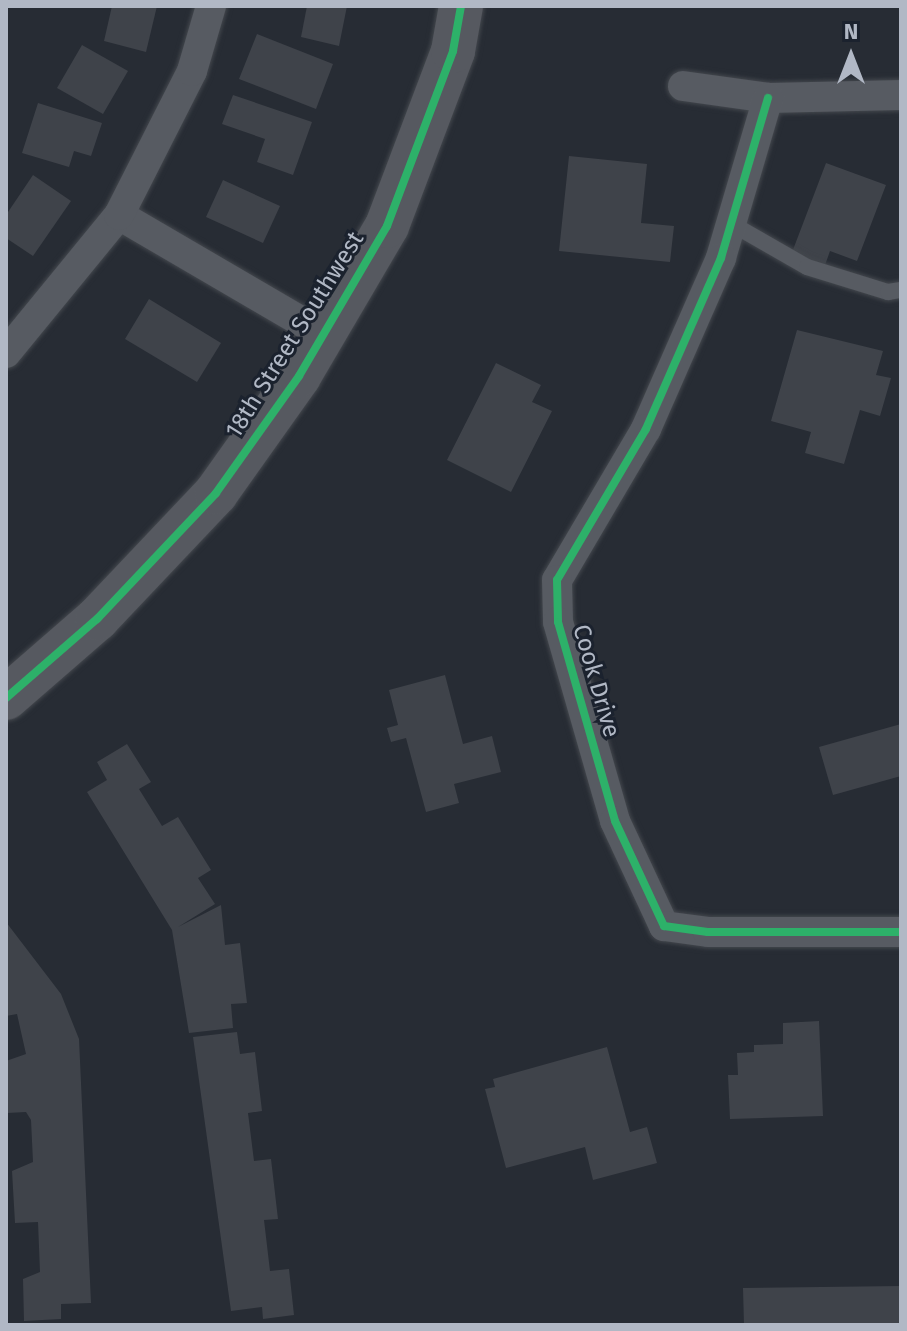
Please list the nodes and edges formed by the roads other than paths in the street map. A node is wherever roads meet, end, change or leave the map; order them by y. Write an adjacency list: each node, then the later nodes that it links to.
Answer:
1 (211, 6): 6 (street)
2 (461, 6): 9 (street, 18th Street Southwest)
3 (683, 86): 5 (street)
4 (901, 95): 5 (street)
5 (768, 98): 7 (street, Cook Drive)
6 (119, 215): 9 (street); 10 (street)
7 (732, 224): 8 (lane); 12 (street, Cook Drive)
8 (901, 290)
9 (323, 334): 11 (street, 18th Street Southwest)
10 (6, 353)
11 (6, 698)
12 (901, 932)

